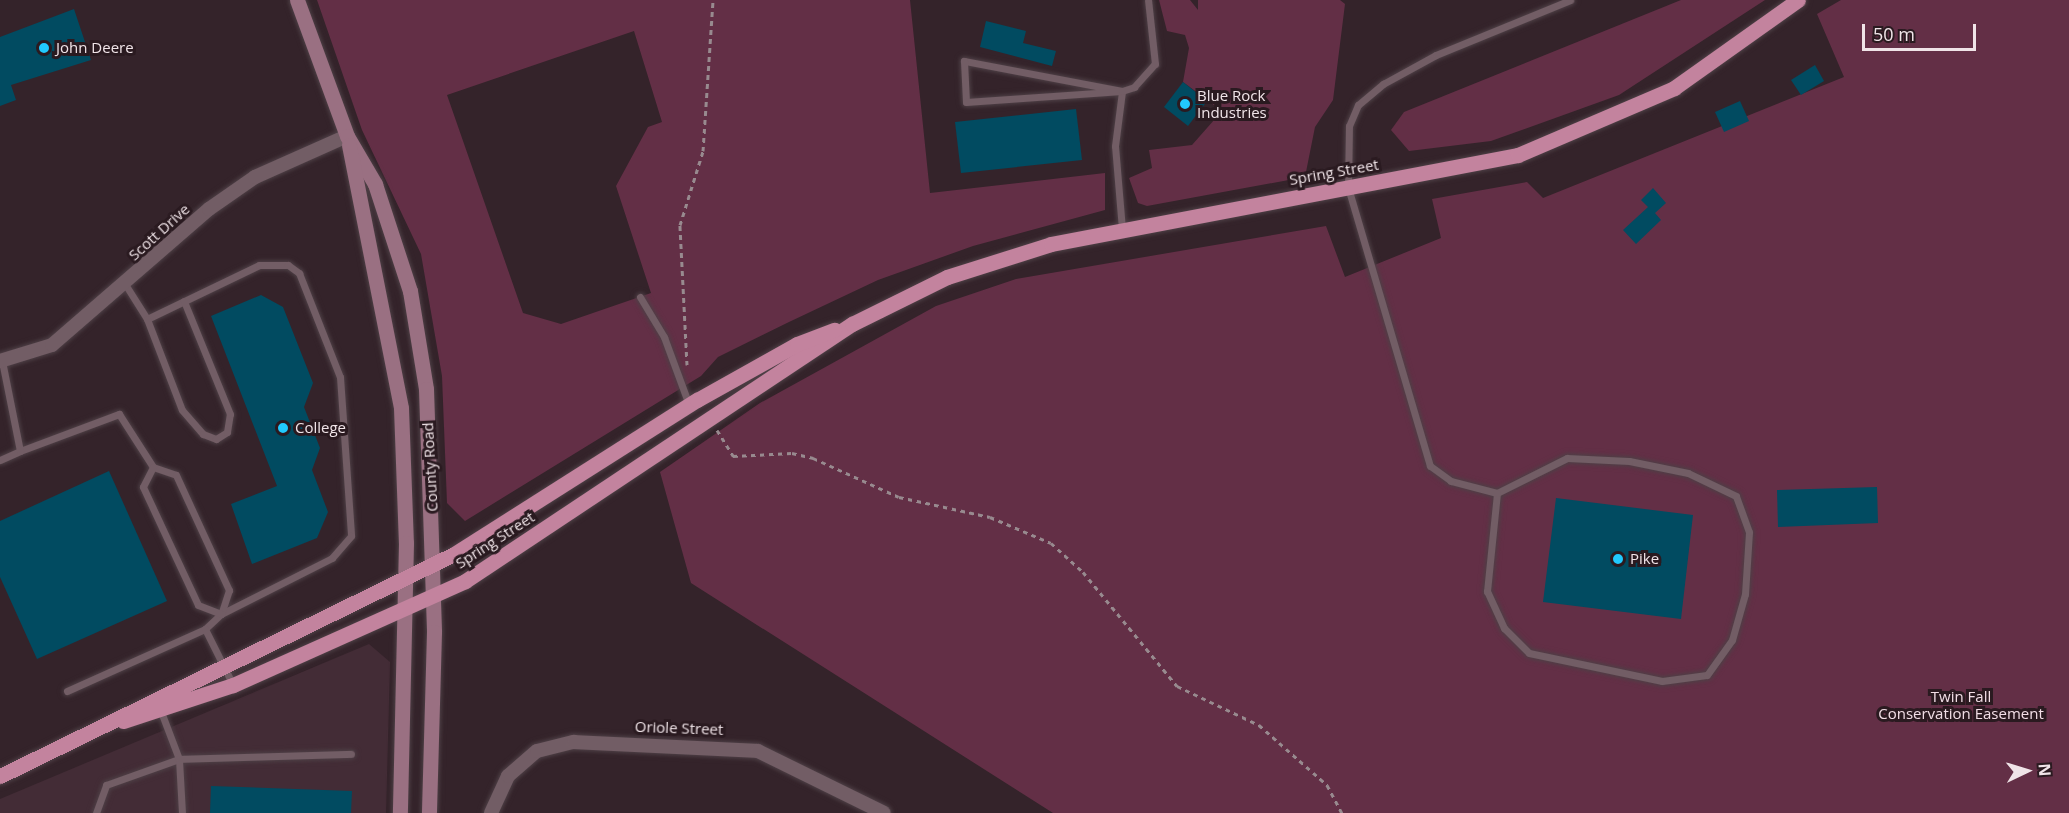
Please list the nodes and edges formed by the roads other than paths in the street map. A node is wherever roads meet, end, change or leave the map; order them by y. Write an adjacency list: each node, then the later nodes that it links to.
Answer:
1 (297, 0): 6 (main road, County Road)
2 (1148, 0): 5 (lane)
3 (1569, 0): 7 (lane)
4 (1798, 0): 7 (main road, Spring Street)
5 (1122, 91): 5 (lane); 8 (lane)
6 (347, 136): 9 (street, Scott Drive); 20 (main road, County Road); 21 (main road, County Road)
7 (1347, 188): 8 (main road, Spring Street); 19 (lane)
8 (1122, 229): 13 (main road, Spring Street)
9 (125, 284): 12 (lane); 14 (street, Scott Drive)
10 (640, 297): 15 (lane)
11 (184, 301): 12 (lane); 12 (lane); 24 (lane)
12 (147, 319)
13 (852, 324): 15 (main road, Spring Street); 22 (main road, Spring Street)
14 (1, 361): 16 (lane)
15 (689, 405): 20 (main road, Spring Street)
16 (20, 451): 17 (lane); 18 (lane)
17 (0, 460)
18 (153, 467): 24 (lane); 24 (lane)
19 (1497, 492): 19 (lane)
20 (433, 564): 21 (main road, Spring Street); 22 (main road, County Road)
21 (406, 576): 23 (main road, County Road); 26 (main road, Spring Street)
22 (433, 596): 23 (main road, Spring Street); 37 (main road, County Road)
23 (405, 608): 27 (main road, Spring Street); 36 (main road, County Road)
24 (221, 614): 25 (lane)
25 (205, 629): 26 (lane); 28 (lane)
26 (223, 663): 27 (lane); 30 (main road, Spring Street)
27 (233, 686): 29 (main road, Spring Street)
28 (67, 691)
29 (160, 709): 30 (main road, Spring Street); 32 (lane)
30 (123, 720): 33 (main road, Spring Street)
31 (351, 754): 32 (lane)
32 (179, 759): 34 (lane); 35 (lane)
33 (0, 776)
34 (96, 813)
35 (182, 813)
36 (400, 813)
37 (429, 813)
38 (491, 813): 39 (street, Oriole Street)
39 (884, 813)

